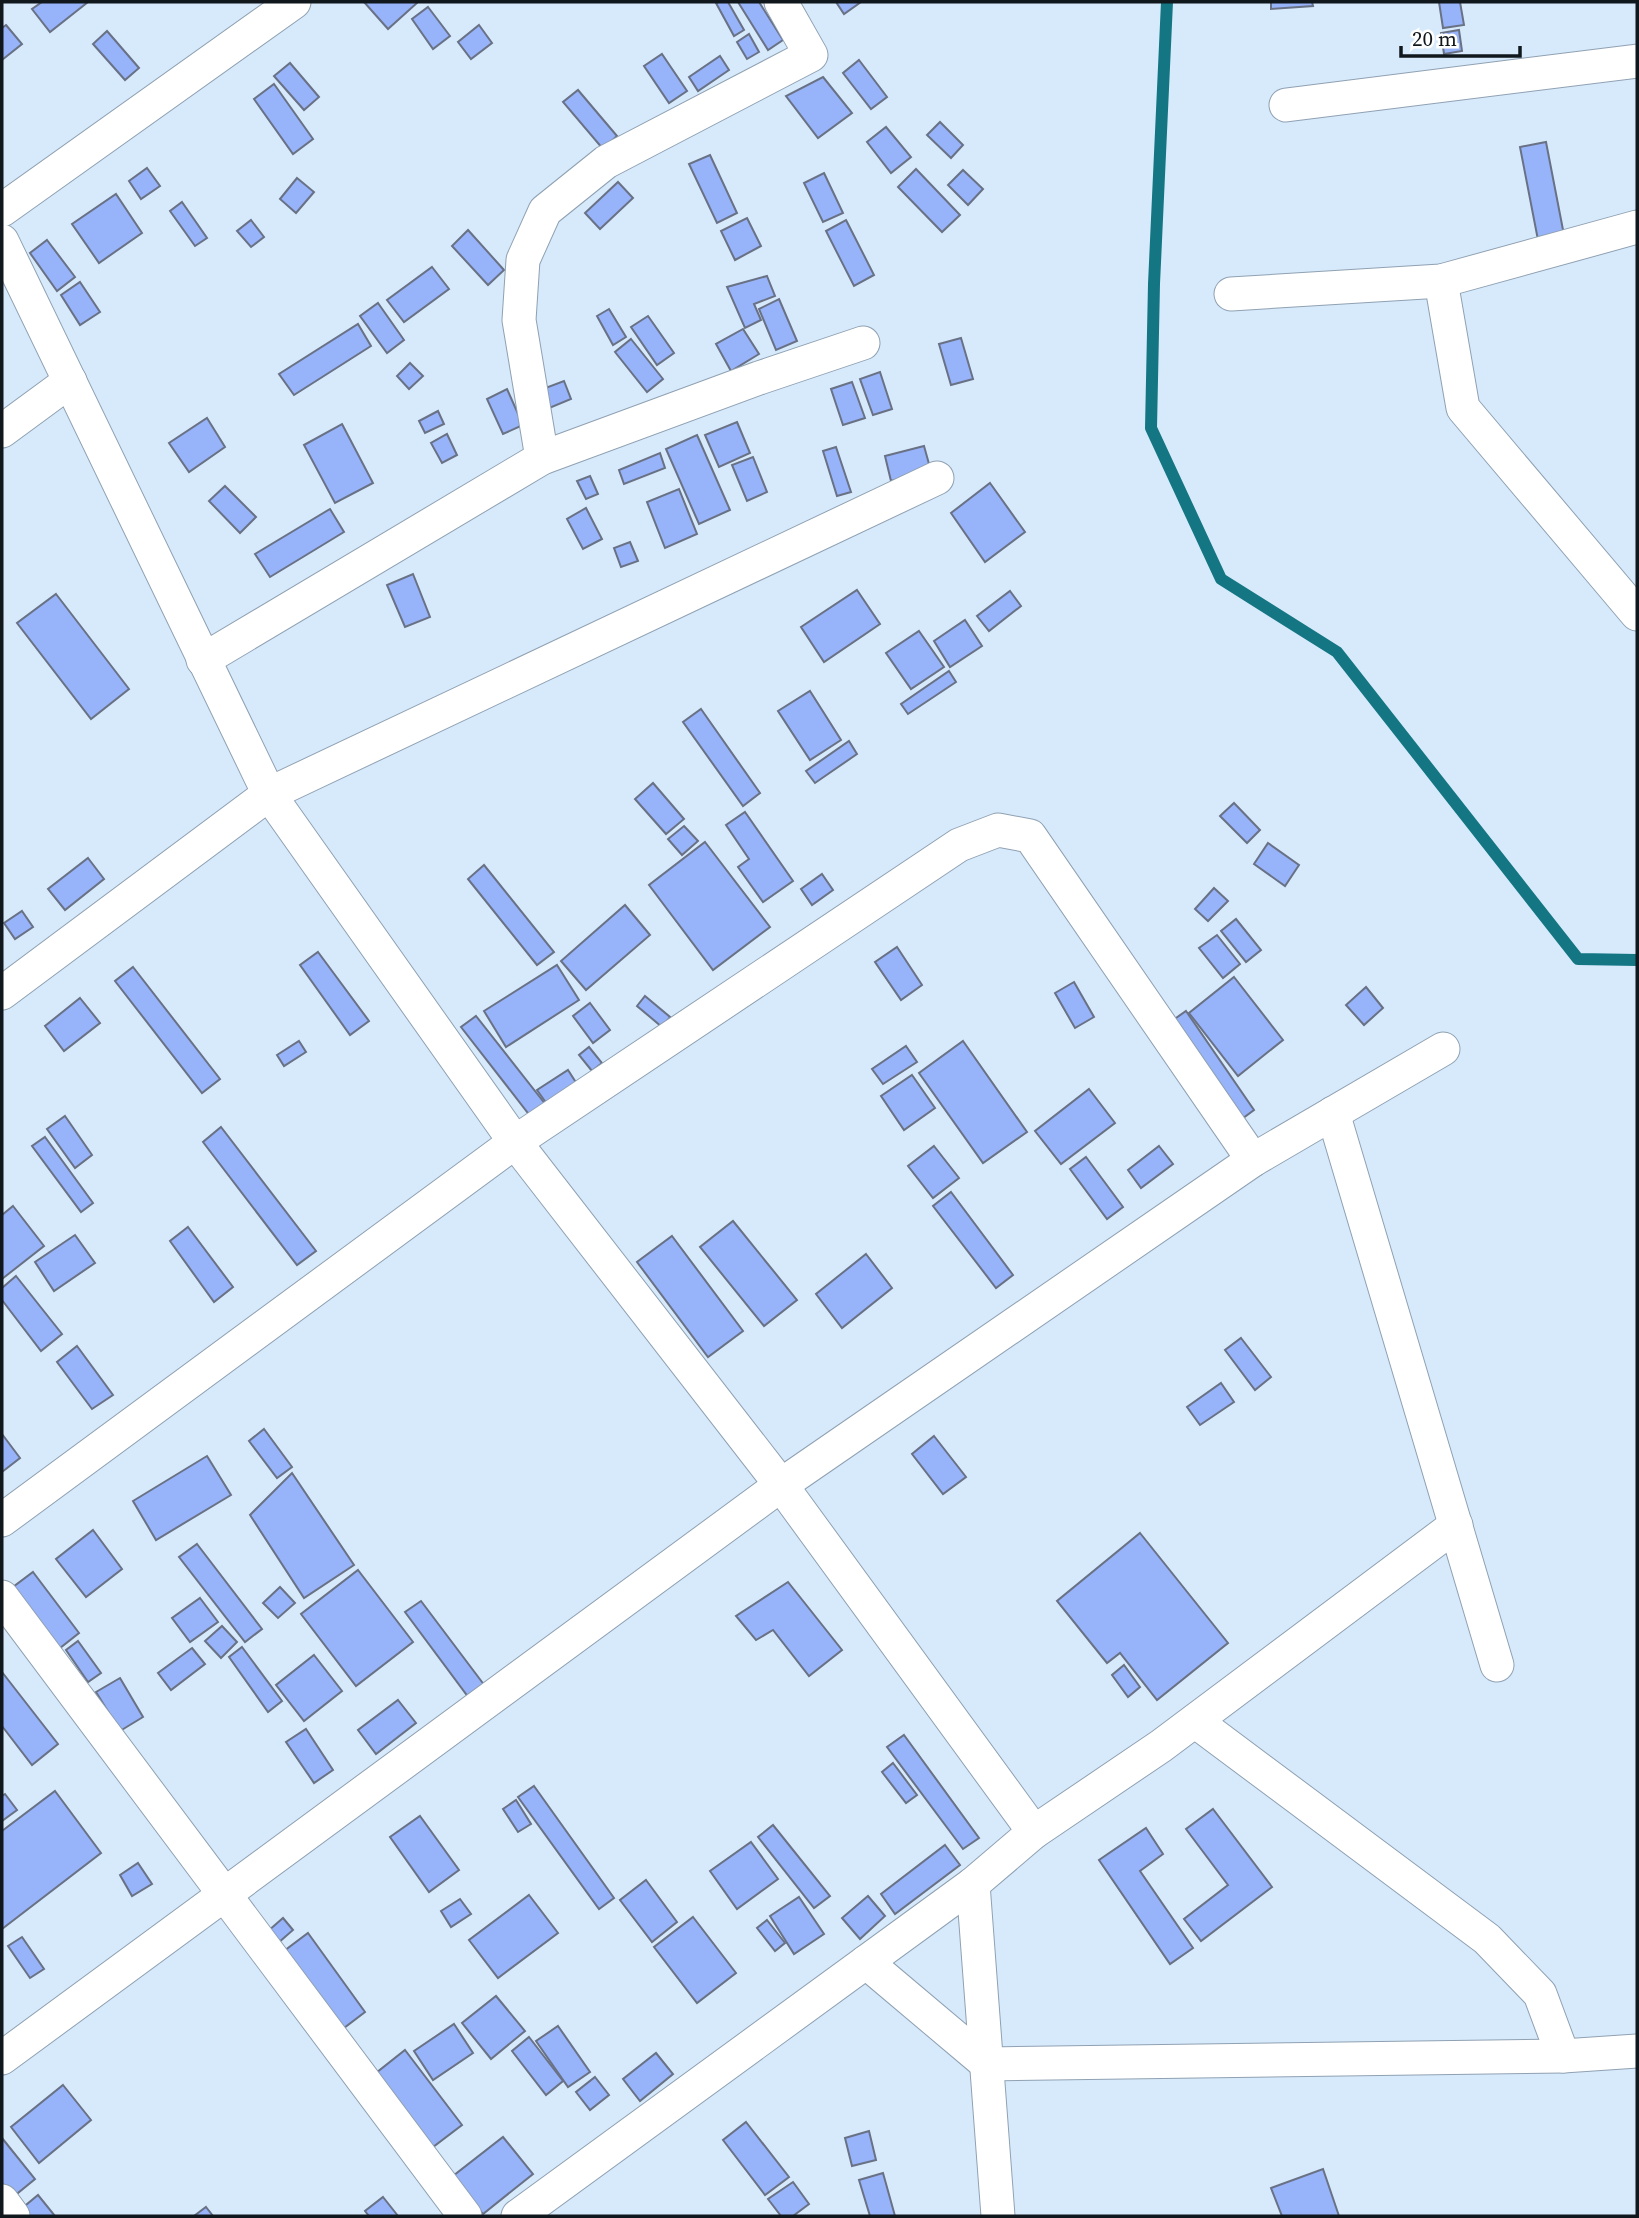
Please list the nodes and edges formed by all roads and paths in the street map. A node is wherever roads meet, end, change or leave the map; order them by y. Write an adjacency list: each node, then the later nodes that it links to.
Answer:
1 (294, 2): 5 (street)
2 (781, 2): 13 (street)
3 (1637, 61): 4 (street)
4 (1286, 105)
5 (2, 210)
6 (1637, 227): 8 (street)
7 (2, 241): 11 (street)
8 (1441, 281): 9 (street); 15 (street)
9 (1231, 294)
10 (863, 343): 13 (street)
11 (70, 381): 12 (street); 16 (street)
12 (2, 431)
13 (542, 458): 16 (street)
14 (937, 478): 17 (street)
15 (1637, 614)
16 (203, 660): 17 (street)
17 (269, 794): 18 (street); 21 (street)
18 (2, 993)
19 (1443, 1049): 20 (street)
20 (1333, 1114): 22 (street); 25 (street)
21 (515, 1142): 22 (street); 23 (street); 24 (street)
22 (1253, 1160): 23 (street)
23 (781, 1485): 29 (street); 31 (street)
24 (2, 1520)
25 (1456, 1525): 27 (street); 28 (street)
26 (2, 1597): 31 (street)
27 (1497, 1665)
28 (1195, 1721): 29 (street); 34 (street)
29 (1034, 1832): 30 (street)
30 (973, 1884): 32 (street); 36 (street)
31 (223, 1893): 35 (street); 39 (street)
32 (866, 1962): 36 (street); 40 (street)
33 (1637, 2052): 34 (street)
34 (1563, 2056): 36 (street)
35 (2, 2058)
36 (987, 2064): 41 (street)
37 (2, 2201): 38 (street)
38 (13, 2216)
39 (465, 2216)
40 (518, 2216)
41 (998, 2216)

